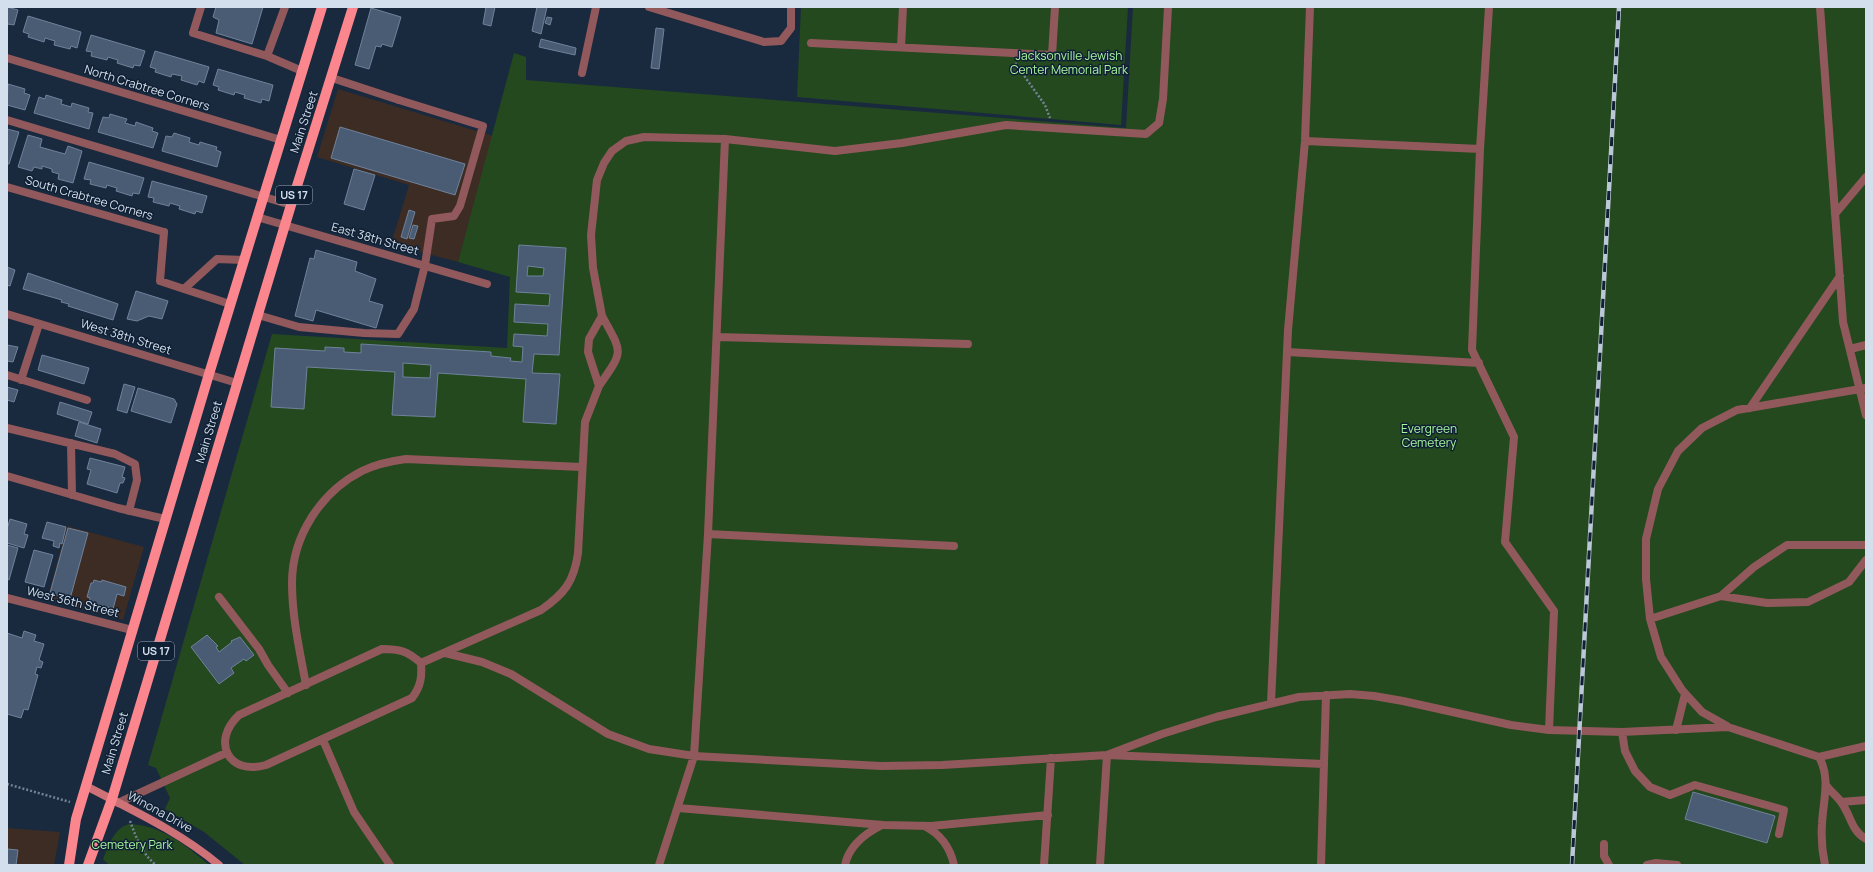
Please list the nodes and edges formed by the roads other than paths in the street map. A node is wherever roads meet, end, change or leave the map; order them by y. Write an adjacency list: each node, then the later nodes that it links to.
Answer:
1 (201, 7): 16 (street)
2 (284, 7): 16 (street)
3 (322, 7): 18 (main road, Main Street / US 17)
4 (353, 7): 20 (main road, Main Street / US 17)
5 (596, 7): 19 (street)
6 (649, 7): 7 (street)
7 (791, 7)
8 (903, 7): 15 (street)
9 (1055, 7): 15 (street)
10 (1168, 7): 22 (street)
11 (1310, 7): 24 (street)
12 (1489, 7): 25 (street)
13 (1820, 7): 30 (street)
14 (811, 43): 15 (street)
15 (901, 48)
16 (266, 56): 18 (street)
17 (7, 58): 23 (street, North Crabtree Corners)
18 (302, 71): 23 (main road, Main Street / US 17)
19 (582, 73)
20 (332, 78): 29 (main road, Main Street / US 17); 34 (street)
21 (7, 120): 28 (street)
22 (725, 138): 41 (street); 43 (street)
23 (280, 140): 28 (main road, Main Street / US 17)
24 (1305, 141): 25 (street); 47 (street)
25 (1480, 149): 48 (street)
26 (1866, 177): 30 (street)
27 (7, 187): 37 (street, South Crabtree Corners)
28 (262, 198): 29 (street); 31 (main road, Main Street / US 17)
29 (291, 205): 32 (main road, Main Street / US 17)
30 (1835, 214): 35 (street)
31 (257, 217): 32 (street, East 38th Street); 33 (main road, Main Street / US 17)
32 (284, 225): 34 (street, East 38th Street); 40 (main road, Main Street / US 17)
33 (244, 260): 37 (street); 38 (main road, Main Street / US 17)
34 (425, 265): 36 (street, East 38th Street); 40 (street)
35 (1840, 276): 46 (street); 56 (street)
36 (487, 284)
37 (184, 289): 38 (street)
38 (230, 304): 49 (main road, Main Street / US 17)
39 (7, 314): 42 (street, West 38th Street)
40 (258, 315): 52 (main road, Main Street / US 17)
41 (602, 316): 53 (street); 53 (street)
42 (38, 324): 49 (street, West 38th Street); 51 (street)
43 (717, 337): 44 (street); 65 (street)
44 (968, 344)
45 (1866, 345): 46 (street)
46 (1850, 349): 54 (street)
47 (1287, 352): 48 (street); 80 (street)
48 (1479, 363): 82 (street)
49 (208, 374): 52 (street, West 38th Street); 64 (main road, Main Street / US 17)
50 (7, 375): 51 (street)
51 (21, 380): 55 (street)
52 (237, 383): 96 (main road, Main Street / US 17)
53 (598, 386): 60 (street)
54 (1863, 389): 56 (street); 57 (street)
55 (87, 400)
56 (1750, 408): 72 (street)
57 (1866, 415)
58 (7, 428): 59 (street)
59 (71, 443): 62 (street); 63 (street)
60 (582, 467): 74 (street); 76 (street)
61 (7, 476): 62 (street)
62 (72, 495): 63 (street)
63 (129, 511): 64 (street)
64 (165, 519): 73 (main road, Main Street / US 17)
65 (708, 534): 67 (street); 89 (street)
66 (1866, 545): 69 (street)
67 (954, 546)
68 (1866, 560): 69 (street)
69 (1721, 596): 72 (street)
70 (218, 597): 77 (street)
71 (7, 598): 73 (street, West 36th Street)
72 (1650, 619): 78 (street)
73 (132, 630): 93 (main road, Main Street / US 17)
74 (445, 653): 75 (street); 89 (street)
75 (420, 663): 76 (street); 85 (street)
76 (306, 685): 77 (street)
77 (288, 693): 87 (street)
78 (1685, 694): 81 (street); 83 (street)
79 (1326, 696): 80 (street); 82 (street); 92 (street)
80 (1271, 703): 88 (street)
81 (1728, 727): 83 (street); 90 (street)
82 (1549, 730): 84 (street)
83 (1676, 730): 84 (street)
84 (1622, 732): 102 (street)
85 (323, 740): 87 (street); 108 (street)
86 (1866, 746): 90 (street)
87 (226, 753): 96 (street)
88 (1107, 755): 91 (street); 92 (street); 113 (street)
89 (694, 756): 91 (street); 98 (street)
90 (1819, 757): 94 (street)
91 (1051, 758): 99 (street)
92 (1324, 764): 114 (street)
93 (86, 786): 96 (street, Winona Drive); 105 (main road, Main Street / US 17)
94 (1826, 786): 97 (street); 118 (street)
95 (1866, 800): 97 (street)
96 (115, 801): 106 (main road, Main Street / US 17); 107 (street, Winona Drive)
97 (1841, 802): 103 (street)
98 (678, 808): 100 (street); 109 (street)
99 (1048, 815): 101 (street); 112 (street)
100 (883, 824): 101 (street); 110 (street)
101 (924, 826): 111 (street)
102 (1779, 834)
103 (1866, 840)
104 (1604, 844): 115 (street)
105 (68, 865)
106 (88, 865)
107 (219, 865)
108 (390, 865)
109 (660, 865)
110 (845, 865)
111 (954, 865)
112 (1044, 865)
113 (1100, 865)
114 (1321, 865)
115 (1609, 865)
116 (1647, 865): 117 (street)
117 (1677, 865)
118 (1824, 865)

